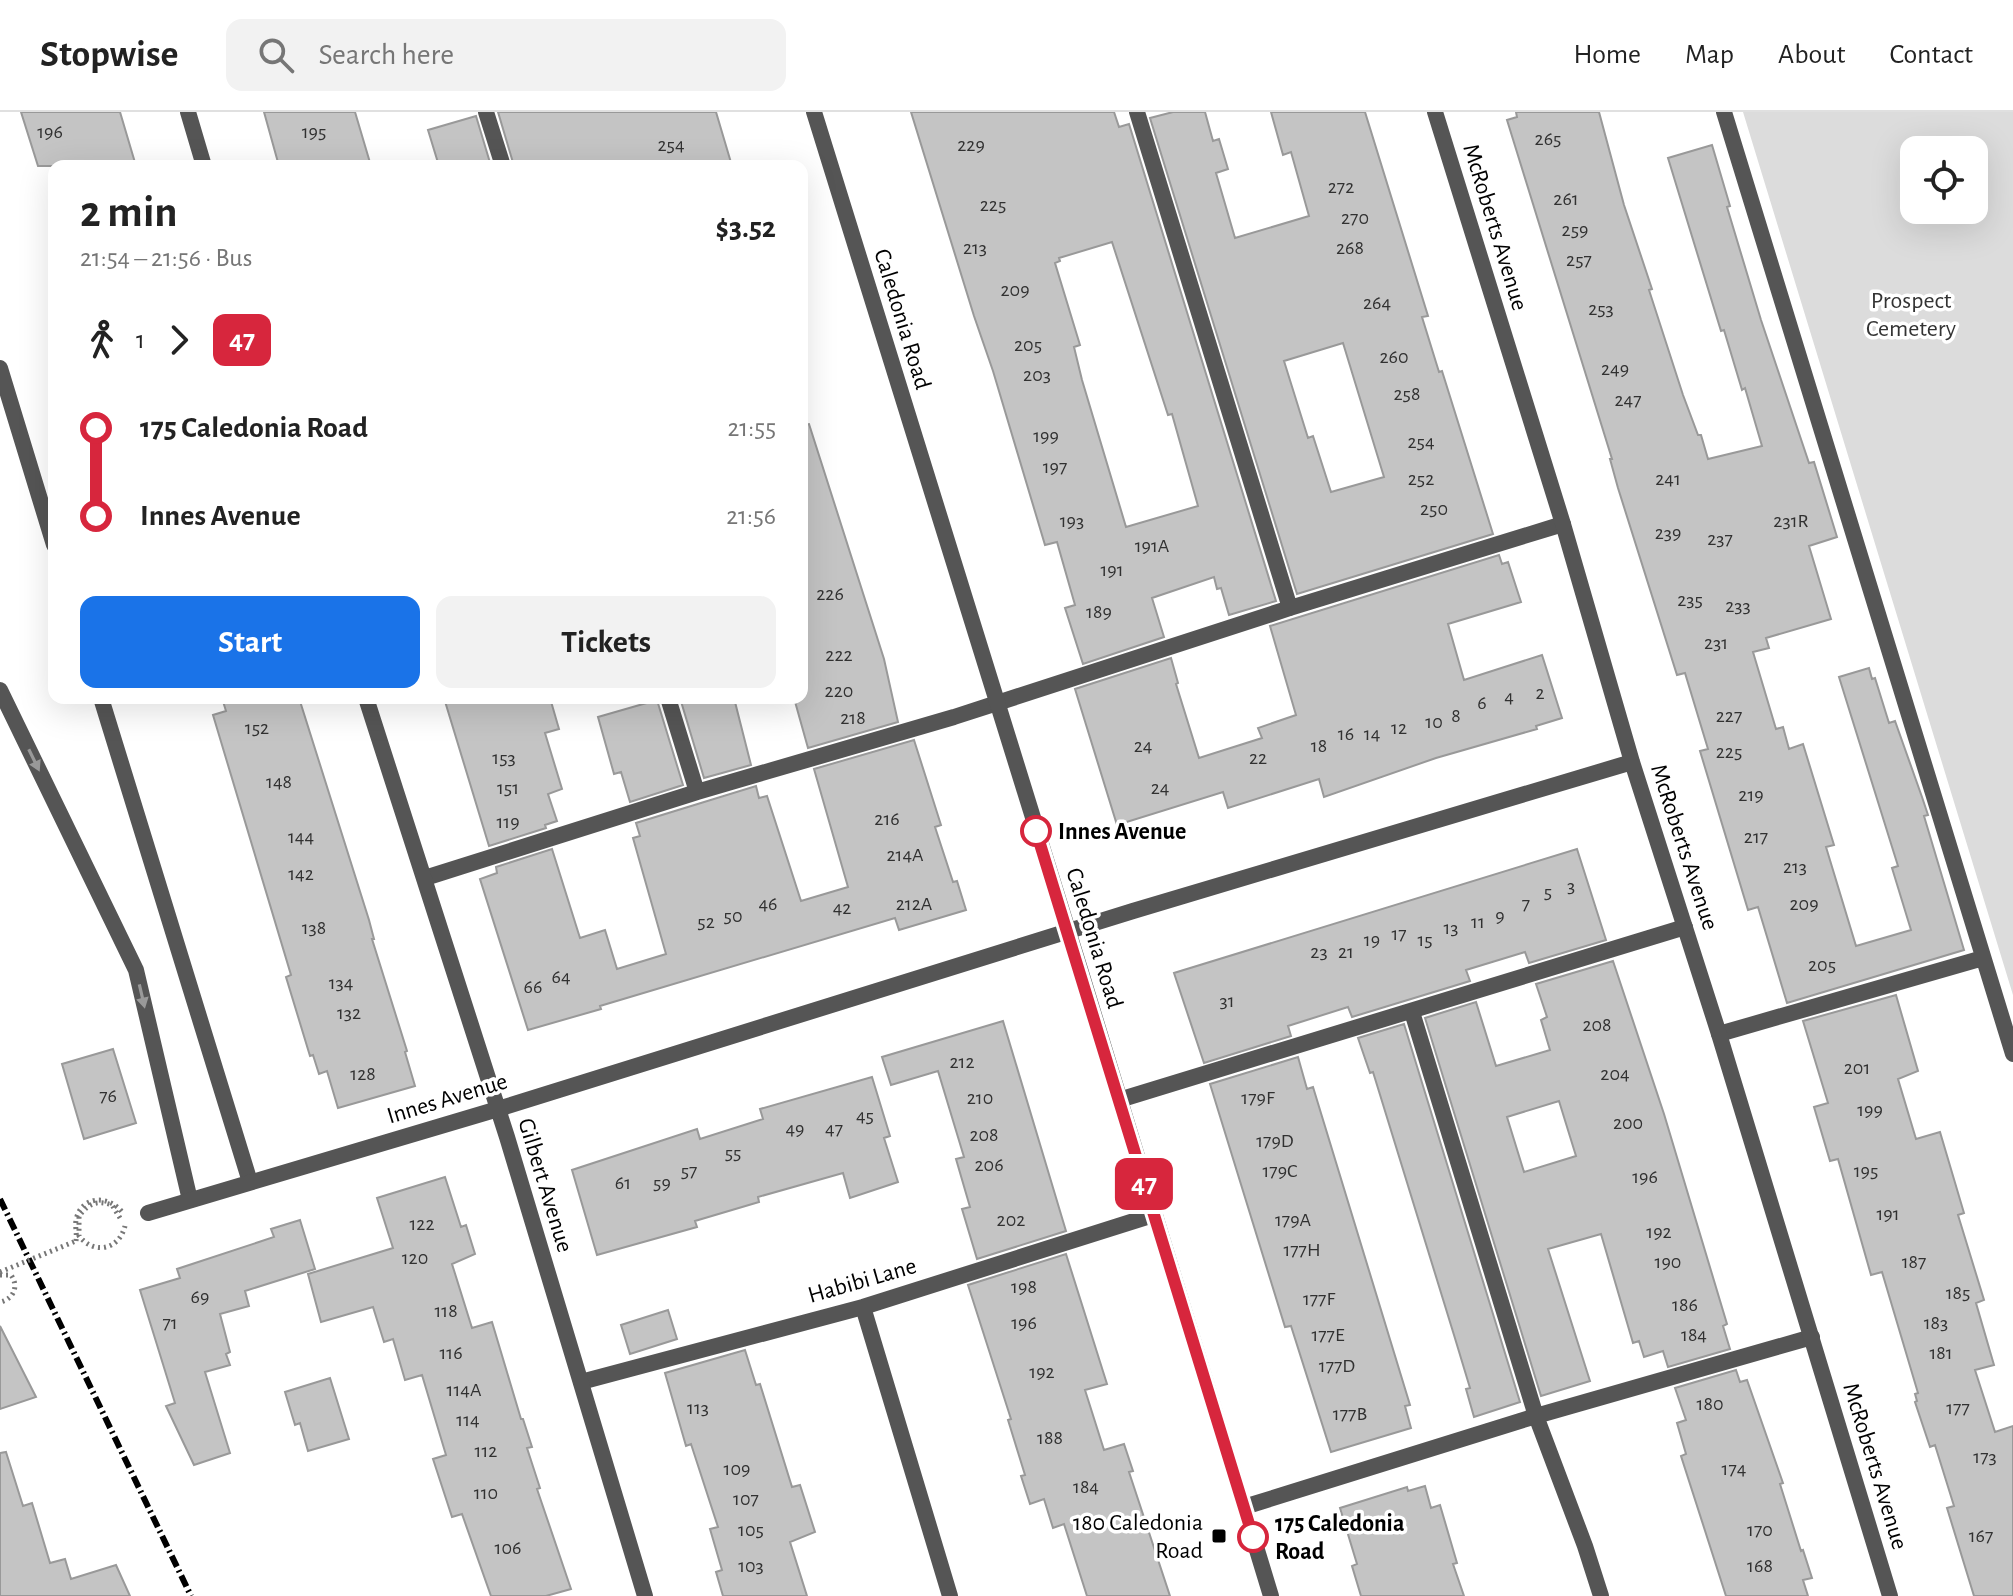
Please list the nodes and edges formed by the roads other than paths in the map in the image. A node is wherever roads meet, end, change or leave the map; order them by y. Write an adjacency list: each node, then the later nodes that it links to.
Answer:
1 (188, 112): 7 (street)
2 (486, 112): 8 (street)
3 (814, 112): 17 (street, Caledonia Road)
4 (1137, 112): 12 (street)
5 (1435, 112): 10 (street, McRoberts Avenue)
6 (1724, 112): 23 (street)
7 (202, 160)
8 (501, 160)
9 (0, 368): 11 (street)
10 (1563, 524): 12 (street); 18 (street, McRoberts Avenue)
11 (48, 525)
12 (1290, 608): 17 (street)
13 (0, 690): 30 (street, one-way to 30)
14 (103, 704): 29 (street)
15 (368, 704): 20 (street, Gilbert Avenue)
16 (670, 704): 19 (street)
17 (996, 704): 19 (street); 22 (street, Caledonia Road)
18 (1632, 762): 21 (street, McRoberts Avenue); 22 (street, Innes Avenue)
19 (697, 792): 20 (street)
20 (425, 878): 28 (street, Gilbert Avenue)
21 (1685, 927): 24 (street); 25 (street, McRoberts Avenue)
22 (1068, 932): 27 (street, Caledonia Road); 28 (street, Innes Avenue)
23 (1983, 958): 25 (street); 26 (street)
24 (1412, 1012): 27 (street); 36 (street)
25 (1719, 1034): 34 (street, McRoberts Avenue)
26 (2013, 1054)
27 (1119, 1100): 32 (street, Caledonia Road)
28 (498, 1109): 29 (street, Innes Avenue); 35 (street, Gilbert Avenue)
29 (250, 1182): 30 (street, Innes Avenue)
30 (190, 1200): 31 (street, Innes Avenue)
31 (148, 1213)
32 (1153, 1215): 33 (street, Habibi Lane); 37 (street, Caledonia Road)
33 (863, 1307): 35 (street, Habibi Lane); 39 (street)
34 (1812, 1337): 36 (street); 42 (street, McRoberts Avenue)
35 (581, 1382): 38 (street, Gilbert Avenue)
36 (1536, 1416): 37 (street); 41 (street)
37 (1244, 1507): 40 (street, Caledonia Road)
38 (645, 1596)
39 (950, 1596)
40 (1271, 1596)
41 (1601, 1596)
42 (1890, 1596)

